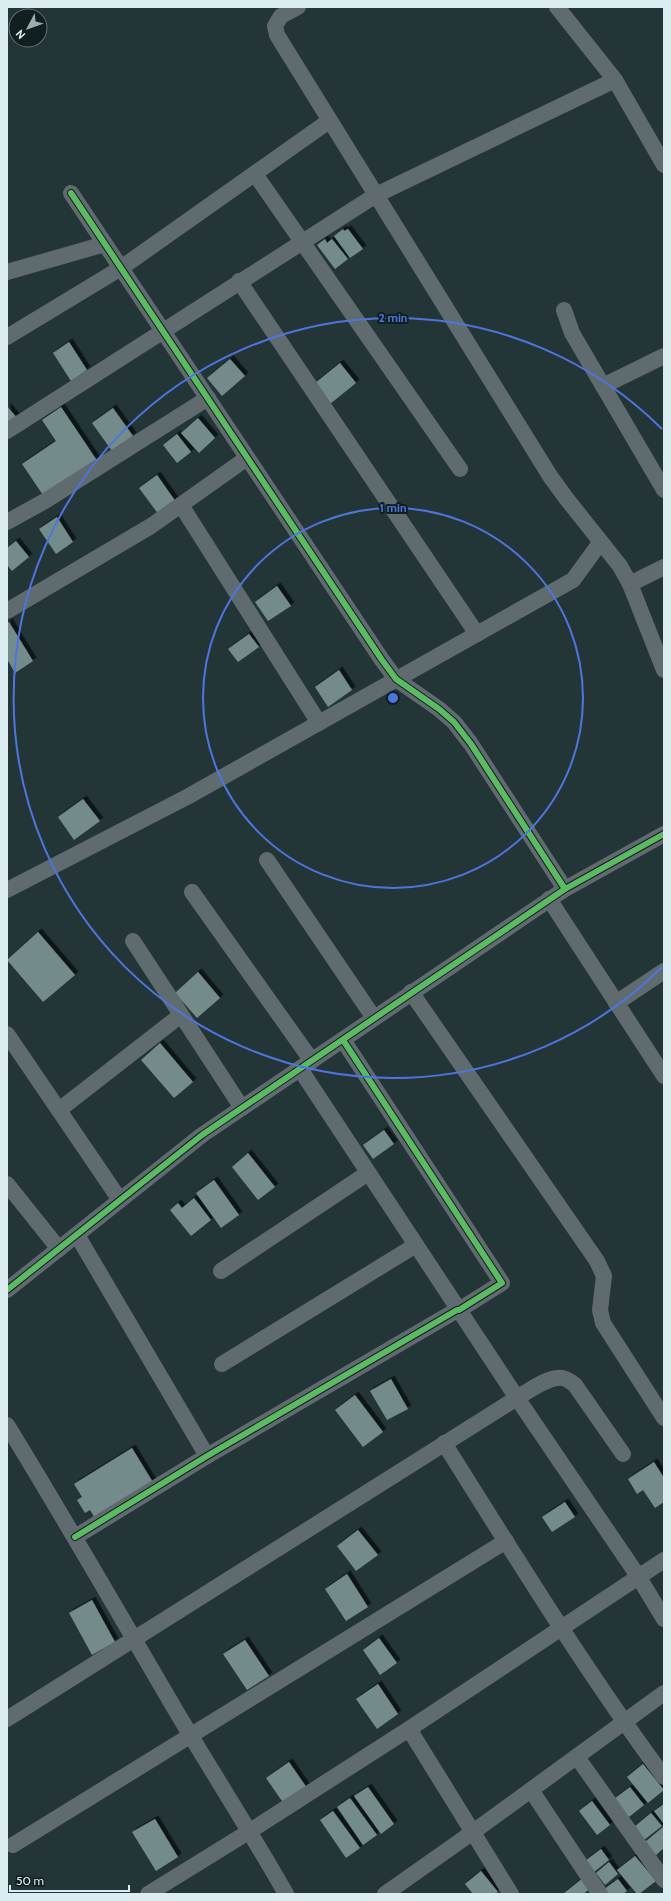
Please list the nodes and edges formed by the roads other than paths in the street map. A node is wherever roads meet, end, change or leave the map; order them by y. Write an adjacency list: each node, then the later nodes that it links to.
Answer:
1 (298, 7): 4 (street)
2 (557, 7): 3 (street)
3 (615, 80): 5 (street); 8 (street)
4 (330, 121): 6 (street); 8 (street)
5 (664, 165)
6 (255, 174): 9 (street); 11 (street)
7 (71, 193): 10 (street)
8 (376, 194): 9 (street); 26 (street)
9 (301, 241): 13 (street); 22 (street)
10 (105, 244): 11 (street); 12 (street)
11 (121, 268): 15 (street); 16 (street)
12 (7, 272)
13 (239, 281): 15 (street); 30 (street)
14 (564, 310): 18 (street)
15 (163, 331): 19 (street); 20 (street)
16 (7, 337)
17 (664, 356): 18 (street)
18 (603, 386): 23 (street)
19 (208, 398): 21 (street); 25 (street)
20 (7, 431)
21 (247, 458): 24 (street); 32 (street)
22 (460, 470)
23 (664, 490)
24 (181, 505): 29 (street); 33 (street)
25 (7, 522)
26 (600, 543): 28 (street); 30 (street)
27 (664, 567): 28 (street)
28 (630, 584): 31 (street)
29 (7, 611)
30 (478, 634): 32 (street)
31 (664, 669)
32 (396, 679): 33 (street); 36 (street)
33 (319, 723): 37 (street)
34 (664, 834): 36 (street)
35 (267, 860): 45 (street)
36 (565, 889): 39 (street)
37 (7, 890)
38 (192, 892): 48 (street)
39 (549, 899): 42 (street); 43 (street)
40 (133, 941): 44 (street)
41 (664, 971): 43 (street)
42 (411, 992): 45 (street); 63 (street)
43 (616, 1003): 49 (street)
44 (181, 1015): 50 (street); 51 (street)
45 (374, 1018): 47 (street)
46 (7, 1034): 51 (street)
47 (343, 1040): 48 (street); 60 (street)
48 (306, 1065): 50 (street); 52 (street)
49 (664, 1076)
50 (242, 1108): 54 (street)
51 (59, 1110): 54 (street)
52 (368, 1173): 56 (street); 58 (street)
53 (7, 1184): 57 (street)
54 (120, 1200): 55 (street)
55 (77, 1235): 57 (street); 67 (street)
56 (416, 1245): 60 (street); 61 (street)
57 (59, 1248): 59 (street)
58 (221, 1271)
59 (7, 1290)
60 (459, 1310): 62 (street); 67 (street)
61 (222, 1364)
62 (516, 1398): 65 (street); 66 (street); 71 (street)
63 (664, 1418)
64 (7, 1425): 68 (street)
65 (444, 1443): 69 (street); 74 (street)
66 (623, 1454)
67 (207, 1456): 68 (street)
68 (75, 1537): 74 (street)
69 (506, 1541): 73 (street); 79 (street)
70 (664, 1560): 71 (street)
71 (638, 1576): 72 (street); 73 (street)
72 (664, 1619)
73 (561, 1627): 77 (street); 78 (street)
74 (134, 1638): 76 (street); 79 (street)
75 (664, 1693): 77 (street)
76 (7, 1719)
77 (624, 1722): 80 (street); 81 (street)
78 (409, 1729): 83 (street); 84 (street)
79 (191, 1735): 83 (street); 85 (street)
80 (577, 1757): 82 (street); 86 (street)
81 (664, 1777)
82 (531, 1790): 84 (street); 91 (street)
83 (250, 1831): 87 (street); 88 (street)
84 (473, 1832): 89 (street); 90 (street)
85 (14, 1844)
86 (664, 1880)
87 (148, 1894)
88 (286, 1894)
89 (385, 1894)
90 (511, 1894)
91 (600, 1894)

